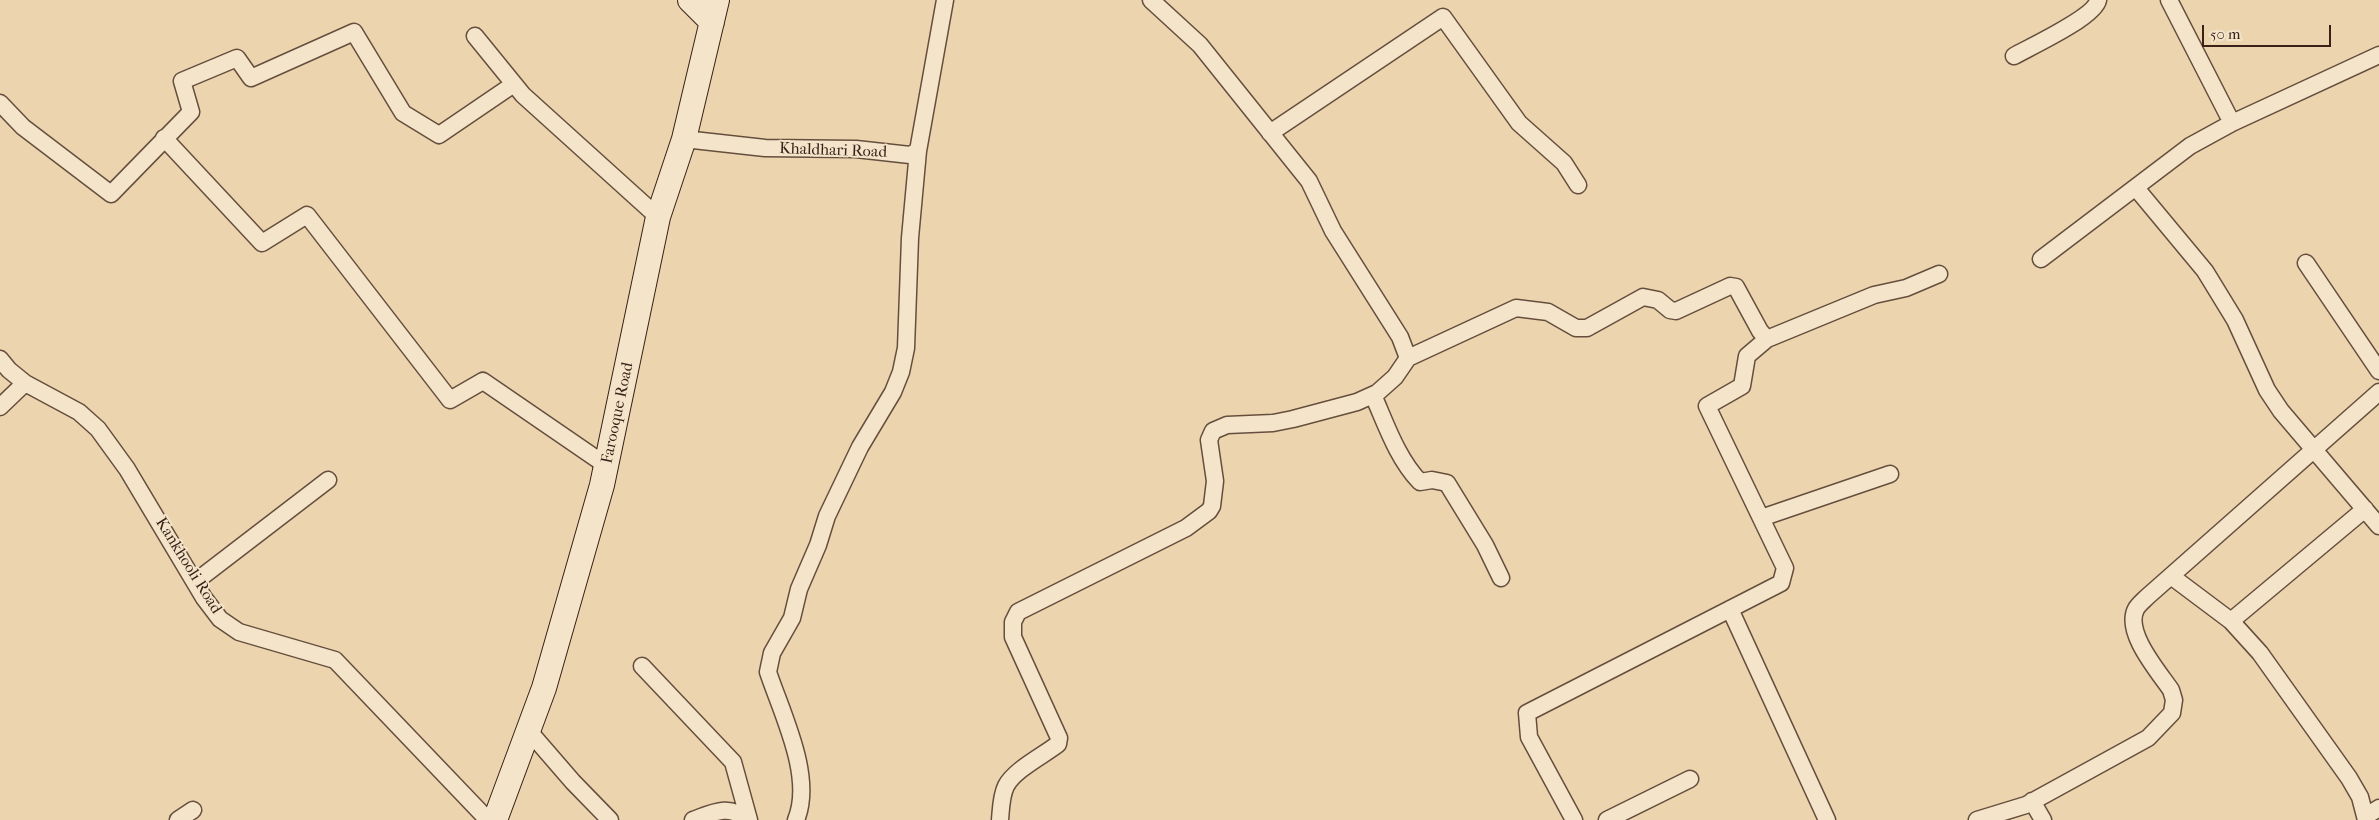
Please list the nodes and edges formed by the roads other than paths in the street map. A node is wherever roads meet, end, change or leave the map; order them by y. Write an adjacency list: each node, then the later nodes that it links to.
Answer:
1 (690, 0): 6 (main road)
2 (944, 0): 16 (street)
3 (1151, 0): 13 (street)
4 (2098, 0): 9 (street)
5 (2169, 0): 12 (street)
6 (715, 11): 15 (main road, Farooque Road)
7 (476, 36): 10 (street)
8 (2379, 55): 12 (street)
9 (2014, 56)
10 (514, 84): 14 (street); 19 (street)
11 (0, 103): 14 (street)
12 (2232, 123): 18 (street)
13 (1270, 133): 17 (street); 24 (street)
14 (164, 138): 32 (street)
15 (684, 139): 16 (street, Khaldhari Road); 19 (main road, Farooque Road)
16 (918, 151): 55 (street)
17 (1578, 185)
18 (2136, 188): 20 (street); 31 (street)
19 (658, 218): 32 (main road, Farooque Road)
20 (2041, 259)
21 (2306, 263): 26 (street)
22 (1939, 274): 23 (street)
23 (1767, 339): 24 (street); 36 (street)
24 (1408, 358): 29 (street)
25 (0, 359): 27 (street, Kankhooli Road)
26 (2379, 371)
27 (25, 383): 30 (street); 40 (street, Kankhooli Road)
28 (2379, 392): 31 (street)
29 (1373, 395): 39 (street); 56 (street)
30 (0, 406)
31 (2316, 449): 35 (street); 38 (street)
32 (607, 466): 44 (main road, Farooque Road)
33 (1890, 474): 36 (street)
34 (328, 480): 40 (street)
35 (2365, 509): 37 (street); 42 (street)
36 (1761, 518): 41 (street)
37 (2379, 526)
38 (2171, 576): 42 (street); 46 (street)
39 (1501, 578)
40 (195, 582): 50 (street, Kankhooli Road)
41 (1730, 609): 57 (street); 59 (street)
42 (2231, 621): 48 (street)
43 (642, 666): 54 (street)
44 (528, 730): 51 (main road, Farooque Road); 52 (street)
45 (1690, 779): 58 (street)
46 (2032, 801): 60 (street); 61 (street)
47 (193, 810): 49 (street)
48 (2370, 814)
49 (178, 820)
50 (488, 820)
51 (495, 820)
52 (610, 820)
53 (693, 820): 54 (street)
54 (748, 820)
55 (796, 820)
56 (1000, 820)
57 (1574, 820)
58 (1607, 820)
59 (1827, 820)
60 (1977, 820)
61 (2042, 820)

